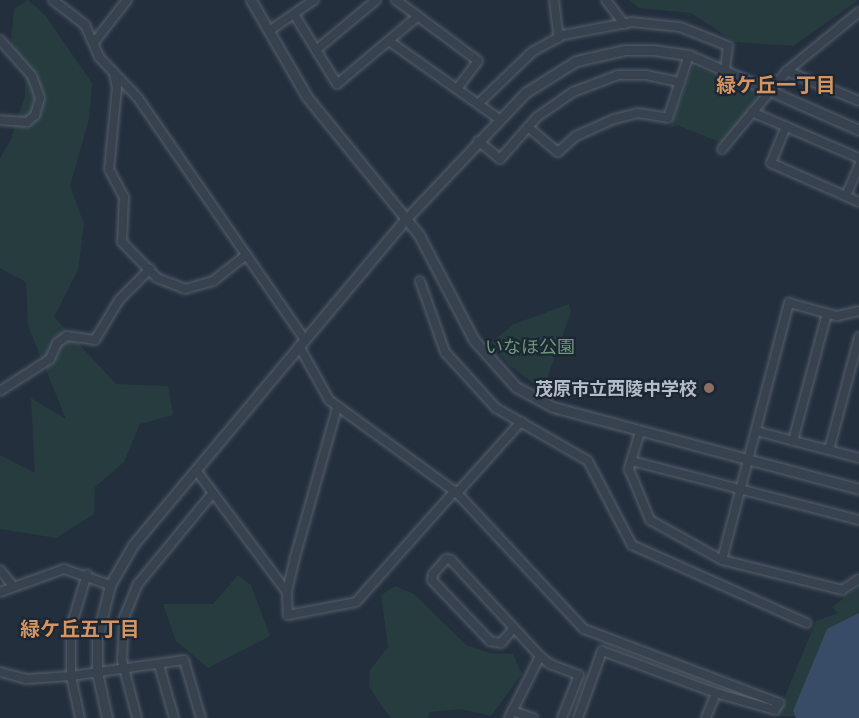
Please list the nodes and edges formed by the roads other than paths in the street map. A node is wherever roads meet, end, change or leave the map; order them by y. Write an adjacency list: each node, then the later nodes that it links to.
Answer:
1 (53, 0): 16 (street)
2 (127, 0): 16 (street)
3 (251, 0): 13 (street)
4 (314, 0): 10 (street)
5 (376, 0): 18 (street)
6 (396, 0): 11 (street)
7 (554, 0): 14 (street)
8 (606, 0): 12 (street)
9 (859, 12): 22 (street)
10 (294, 14): 13 (street); 18 (street)
11 (418, 16): 17 (street); 24 (street)
12 (624, 24): 14 (street); 21 (street)
13 (269, 31): 40 (street)
14 (559, 38): 27 (street)
15 (0, 40): 30 (street)
16 (95, 41): 20 (street)
17 (389, 41): 18 (street); 24 (street)
18 (316, 50)
19 (690, 55): 21 (street); 23 (street); 29 (street)
20 (113, 69): 41 (street); 42 (street)
21 (725, 70): 25 (street)
22 (787, 71): 25 (street); 26 (street)
23 (680, 82): 32 (street); 32 (street)
24 (457, 89): 27 (street)
25 (771, 92): 28 (street); 33 (street)
26 (859, 101)
27 (478, 104): 29 (street)
28 (752, 112): 31 (street); 35 (street)
29 (499, 119): 34 (street)
30 (0, 120)
31 (786, 126): 36 (street); 38 (street)
32 (528, 127): 34 (street)
33 (859, 130)
34 (478, 141): 40 (street)
35 (722, 149)
36 (859, 158)
37 (859, 165): 38 (street)
38 (846, 196): 39 (street)
39 (859, 202)
40 (406, 219): 47 (street); 52 (street)
41 (246, 255): 42 (street); 47 (street)
42 (150, 269): 48 (street)
43 (420, 281): 50 (street)
44 (859, 312): 45 (street)
45 (827, 313): 51 (street); 53 (street)
46 (859, 336): 54 (street)
47 (302, 343): 49 (street); 58 (street)
48 (0, 391)
49 (337, 408): 61 (street); 71 (street)
50 (521, 422): 61 (street); 72 (street)
51 (756, 431): 53 (street); 56 (street)
52 (640, 432): 56 (street); 57 (street)
53 (793, 441): 54 (street)
54 (829, 450): 55 (street)
55 (859, 458)
56 (748, 460): 59 (street); 60 (street)
57 (632, 461): 59 (street); 64 (street)
58 (196, 470): 62 (street); 68 (street)
59 (740, 489): 63 (street); 64 (street)
60 (859, 489)
61 (456, 492): 71 (street); 80 (street)
62 (212, 494): 71 (street); 76 (street)
63 (859, 520)
64 (722, 560): 67 (street)
65 (0, 570): 69 (street)
66 (87, 574): 68 (street); 69 (street); 79 (street)
67 (859, 579)
68 (110, 585): 78 (street)
69 (14, 586): 70 (street)
70 (0, 592)
71 (287, 592)
72 (806, 623)
73 (514, 628): 73 (street); 74 (street)
74 (540, 656): 81 (street); 88 (street)
75 (159, 665): 76 (street); 85 (street); 86 (street)
76 (124, 668): 78 (street); 84 (street)
77 (0, 672): 79 (street)
78 (97, 672): 79 (street); 83 (street)
79 (71, 676): 82 (street)
80 (716, 693): 89 (street); 90 (street)
81 (511, 715): 87 (street)
82 (80, 718)
83 (107, 718)
84 (136, 718)
85 (174, 718)
86 (201, 718)
87 (533, 718)
88 (562, 718)
89 (578, 718)
90 (706, 718)

